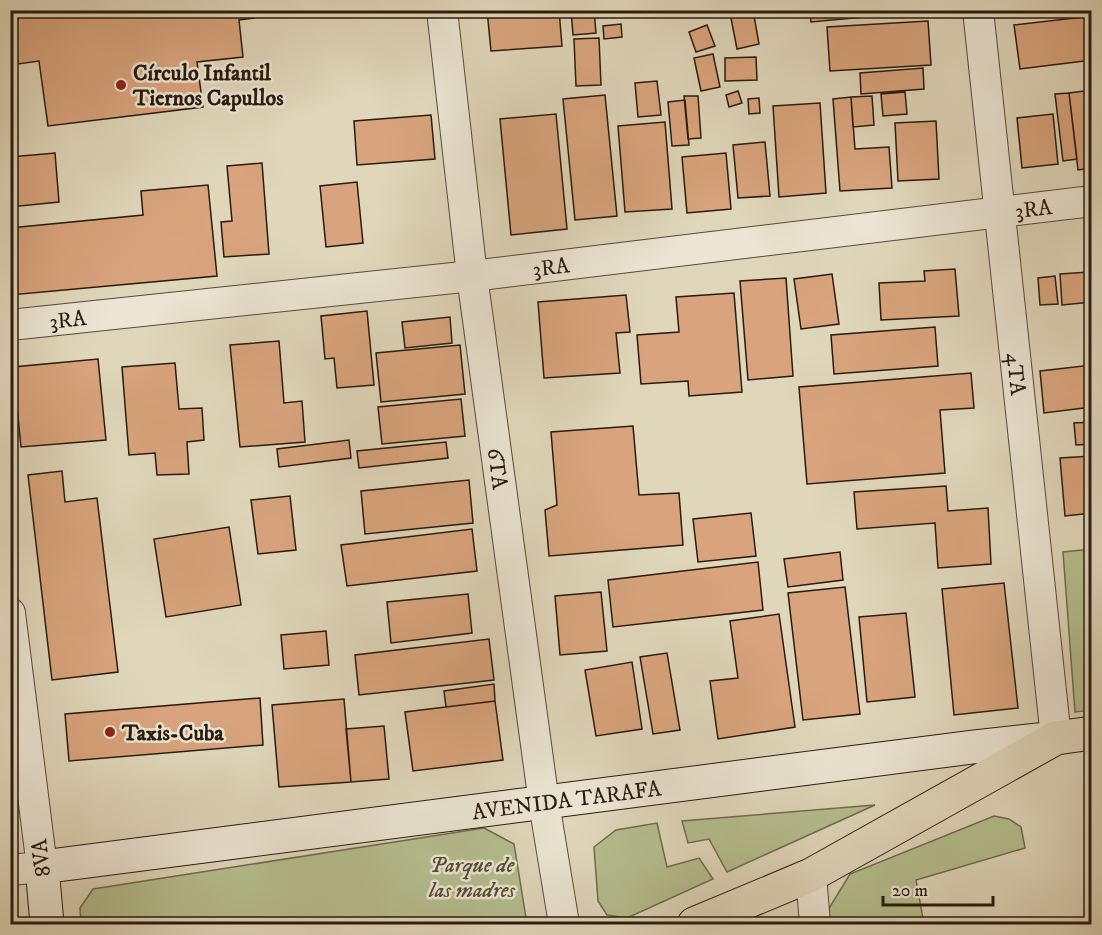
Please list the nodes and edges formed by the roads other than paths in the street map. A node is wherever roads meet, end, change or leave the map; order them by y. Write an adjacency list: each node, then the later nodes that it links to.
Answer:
1 (441, 10): 5 (street, 6TA)
2 (978, 10): 4 (street, 4TA)
3 (1092, 201): 4 (street, 3RA)
4 (1000, 211): 5 (street, 3RA); 9 (street, 4TA)
5 (472, 276): 6 (street, 3RA); 10 (street, 6TA)
6 (10, 325)
7 (10, 613): 11 (street, 8VA)
8 (1092, 733): 9 (main road, AVENIDA TARAFA)
9 (1056, 738): 10 (street, AVENIDA TARAFA); 12 (main road)
10 (544, 803): 11 (street, AVENIDA TARAFA); 15 (street, 6TA)
11 (26, 869): 14 (street, 8VA)
12 (811, 875): 13 (main road); 16 (street)
13 (706, 922)
14 (47, 924)
15 (564, 924)
16 (815, 924)

